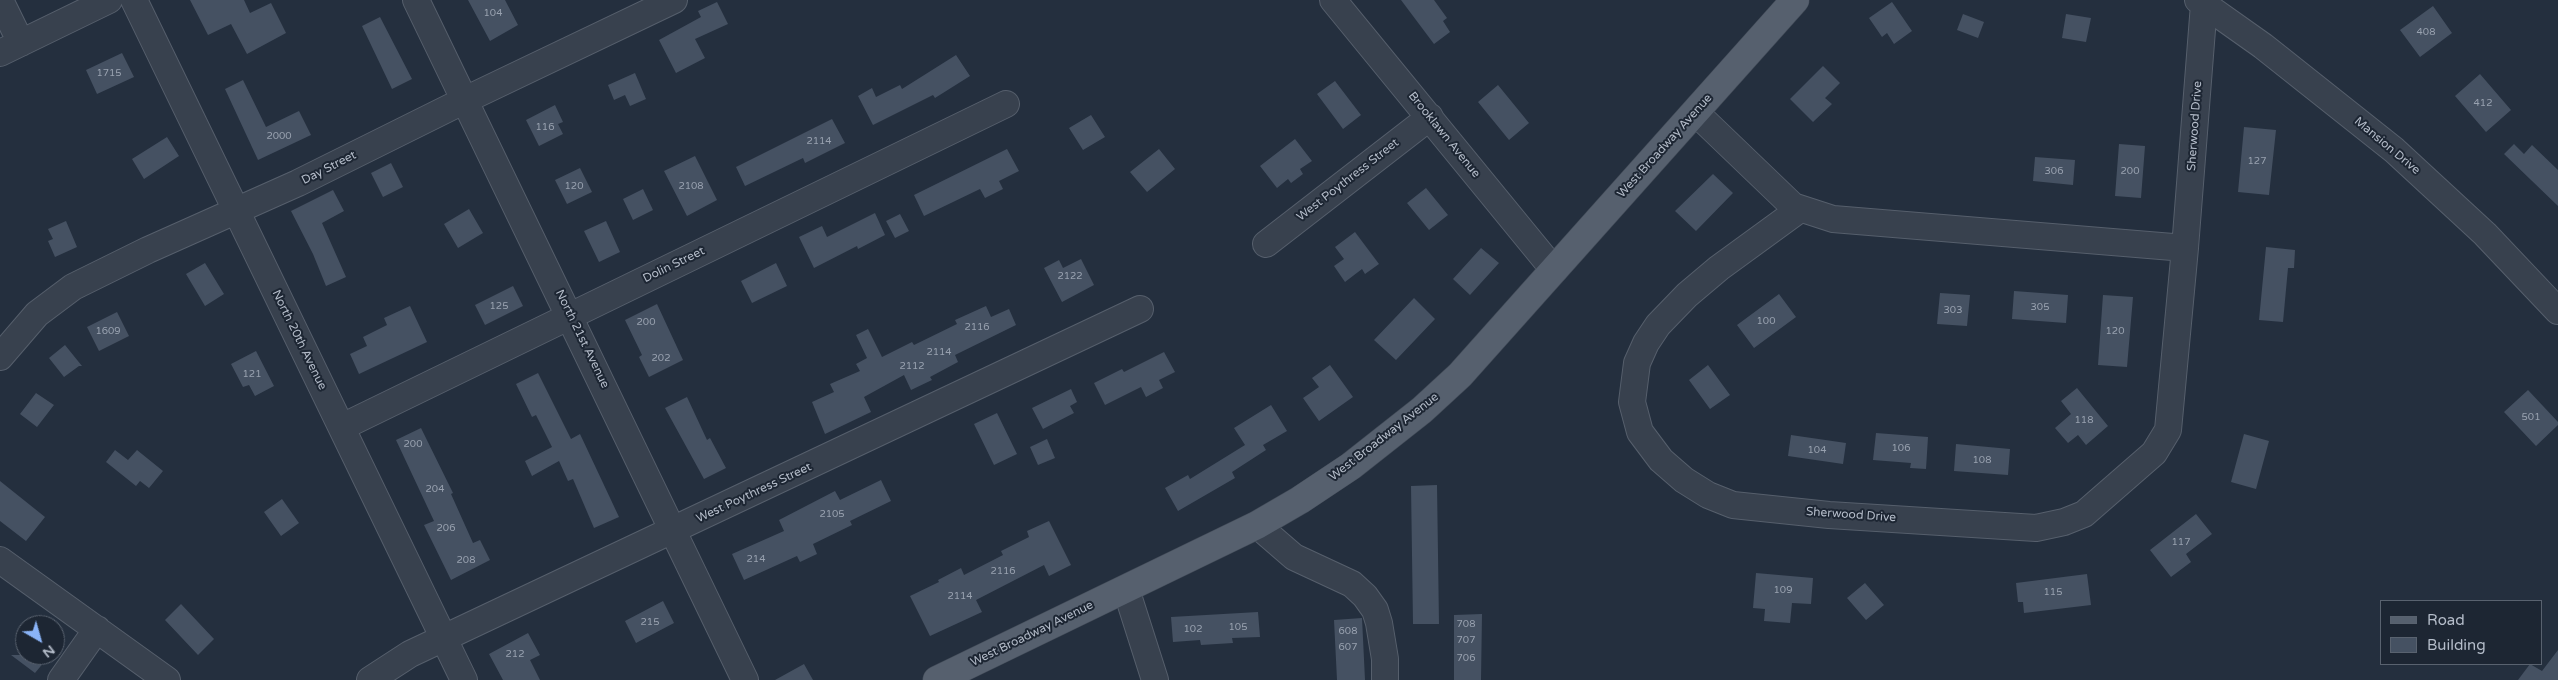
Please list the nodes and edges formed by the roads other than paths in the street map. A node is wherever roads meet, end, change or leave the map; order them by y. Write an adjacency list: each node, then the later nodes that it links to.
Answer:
1 (0, 0): 9 (street)
2 (109, 0): 9 (street)
3 (134, 0): 15 (street, North 20th Avenue)
4 (416, 0): 10 (street, North 21st Avenue)
5 (674, 0): 10 (street, Day Street)
6 (1333, 0): 13 (street, Brooklawn Avenue)
7 (1795, 0): 12 (main road, West Broadway Avenue)
8 (2201, 2): 17 (street, Sherwood Drive); 20 (street, Mansion Drive)
9 (11, 48)
10 (465, 100): 15 (street, Day Street); 21 (street, North 21st Avenue)
11 (1006, 104): 21 (street, Dolin Street)
12 (1695, 112): 14 (street); 18 (main road, West Broadway Avenue)
13 (1430, 117): 16 (street, West Poythress Street); 18 (street, Brooklawn Avenue)
14 (1800, 209): 17 (street); 17 (street, Sherwood Drive)
15 (236, 211): 22 (street, Day Street); 23 (street, North 20th Avenue)
16 (1266, 244)
17 (2186, 248)
18 (1554, 270): 24 (main road, West Broadway Avenue)
19 (1140, 309): 25 (street, West Poythress Street)
20 (2558, 311)
21 (570, 315): 23 (street, Dolin Street); 25 (street, North 21st Avenue)
22 (0, 357)
23 (342, 427): 29 (street, North 20th Avenue)
24 (1256, 525): 27 (main road, West Broadway Avenue); 37 (street)
25 (674, 531): 29 (street, West Poythress Street); 34 (street, North 21st Avenue)
26 (0, 560): 28 (street)
27 (1126, 588): 35 (main road, West Broadway Avenue); 36 (street)
28 (96, 629): 30 (street); 31 (street)
29 (445, 638): 32 (street, West Poythress Street); 33 (street, North 20th Avenue)
30 (61, 680)
31 (168, 680)
32 (370, 680)
33 (464, 680)
34 (745, 680)
35 (937, 680)
36 (1155, 680)
37 (1384, 680)

